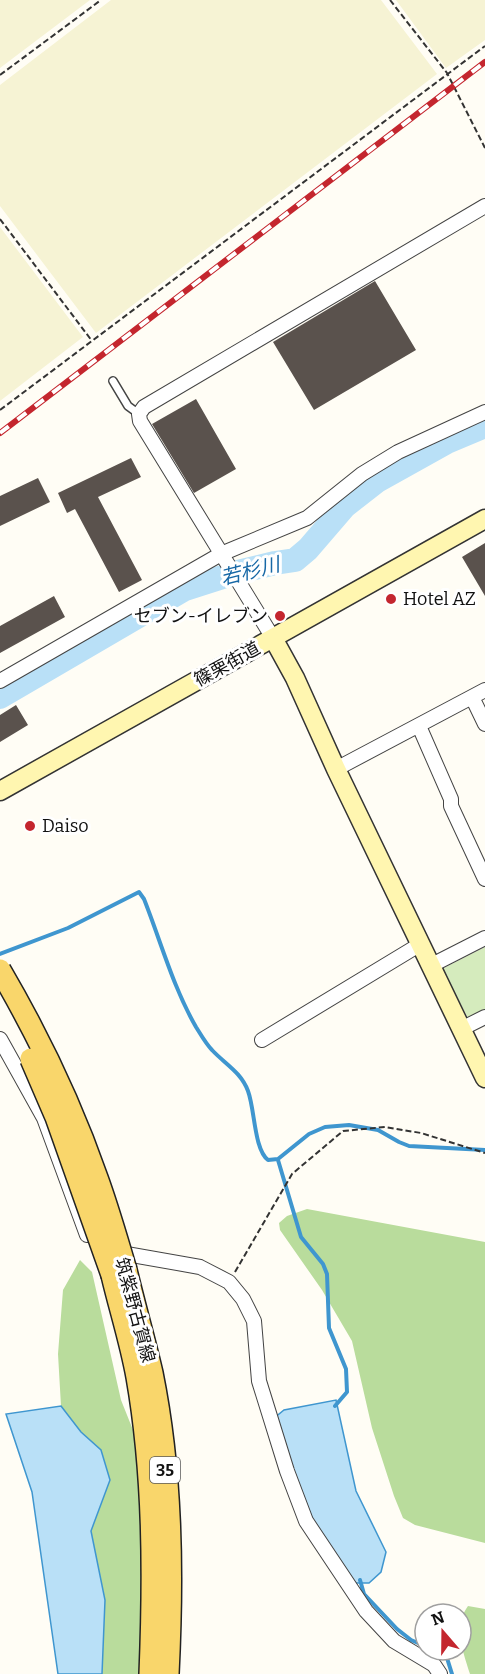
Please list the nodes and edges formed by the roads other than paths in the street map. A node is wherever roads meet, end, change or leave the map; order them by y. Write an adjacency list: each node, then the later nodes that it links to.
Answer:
1 (485, 206): 4 (street)
2 (113, 381): 4 (lane)
3 (485, 412): 6 (street)
4 (139, 414): 6 (street)
5 (485, 519): 7 (main road, 篠栗街道)
6 (221, 554): 7 (street); 8 (street)
7 (273, 638): 13 (main road); 14 (main road, 篠栗街道)
8 (0, 681)
9 (485, 690): 10 (street)
10 (472, 697): 11 (street); 12 (street)
11 (485, 724)
12 (419, 726): 13 (street); 15 (street)
13 (336, 769): 17 (main road)
14 (0, 791)
15 (485, 879)
16 (485, 938): 18 (street)
17 (419, 945): 18 (main road); 24 (street)
18 (430, 966): 22 (main road)
19 (0, 970): 26 (main road, 筑紫野古賀線 / 35, bridge)
20 (0, 999): 26 (main road, 筑紫野古賀線 / 35, bridge)
21 (485, 1017): 22 (street)
22 (461, 1029): 25 (main road)
23 (0, 1039): 29 (street)
24 (262, 1040)
25 (485, 1078)
26 (119, 1272): 27 (main road, 筑紫野古賀線 / 35); 28 (main road, 筑紫野古賀線 / 35)
27 (150, 1674)
28 (168, 1674)
29 (440, 1674)

